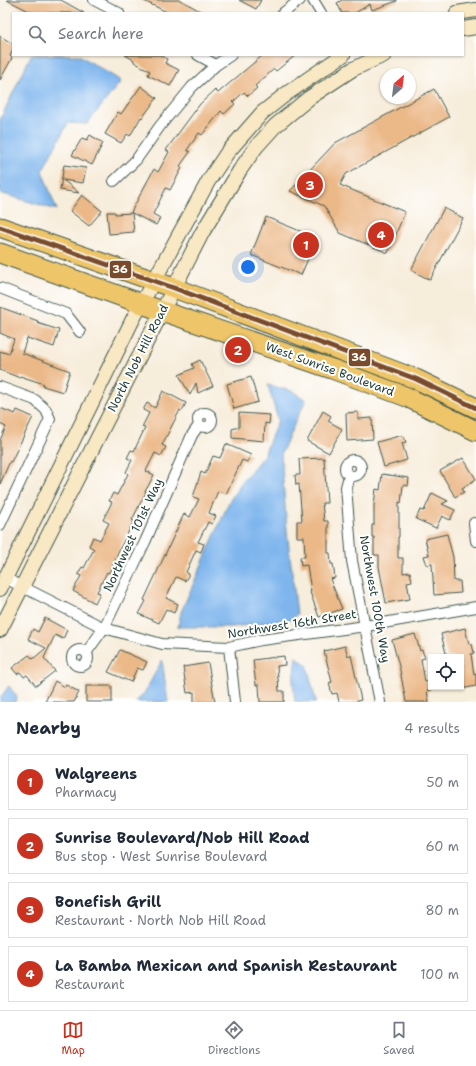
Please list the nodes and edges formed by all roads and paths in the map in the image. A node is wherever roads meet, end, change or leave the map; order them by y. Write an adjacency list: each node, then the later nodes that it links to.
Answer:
1 (94, 0): 5 (street)
2 (300, 0): 6 (street)
3 (313, 0): 7 (street)
4 (476, 10): 8 (main road)
5 (117, 12)
6 (284, 12)
7 (320, 12)
8 (463, 12)
9 (476, 27): 10 (main road)
10 (464, 29)
11 (200, 56): 16 (street)
12 (230, 56): 16 (street)
13 (342, 56): 21 (main road, North Nob Hill Road)
14 (344, 56): 17 (street)
15 (382, 56): 17 (main road, North Nob Hill Road)
16 (216, 65): 18 (street)
17 (353, 69): 23 (main road, North Nob Hill Road)
18 (114, 181)
19 (0, 227): 21 (highway, West Sunrise Boulevard)
20 (0, 253): 24 (highway, West Sunrise Boulevard)
21 (153, 281): 23 (highway, West Sunrise Boulevard); 24 (main road, North Nob Hill Road)
22 (0, 288): 26 (street)
23 (174, 288): 25 (main road, North Nob Hill Road); 28 (highway, West Sunrise Boulevard)
24 (142, 303): 25 (highway, West Sunrise Boulevard); 35 (main road, North Nob Hill Road)
25 (162, 311): 30 (highway, West Sunrise Boulevard); 36 (main road, North Nob Hill Road)
26 (80, 332)
27 (0, 387): 33 (street)
28 (476, 408)
29 (200, 425): 39 (street, Northwest 101st Way)
30 (476, 431)
31 (349, 476): 38 (street, Northwest 100th Way)
32 (474, 523): 34 (street)
33 (0, 525)
34 (476, 541)
35 (3, 583): 36 (street, Northwest 16th Street)
36 (22, 586): 39 (street, Northwest 16th Street); 40 (main road, North Nob Hill Road)
37 (476, 607): 38 (street, Northwest 16th Street)
38 (366, 626): 41 (street, Northwest 16th Street); 44 (street, Northwest 100th Way)
39 (104, 628): 41 (street, Northwest 16th Street); 42 (street, Northwest 101st Way)
40 (0, 630)
41 (229, 648): 43 (street)
42 (86, 653)
43 (235, 702)
44 (380, 702)

